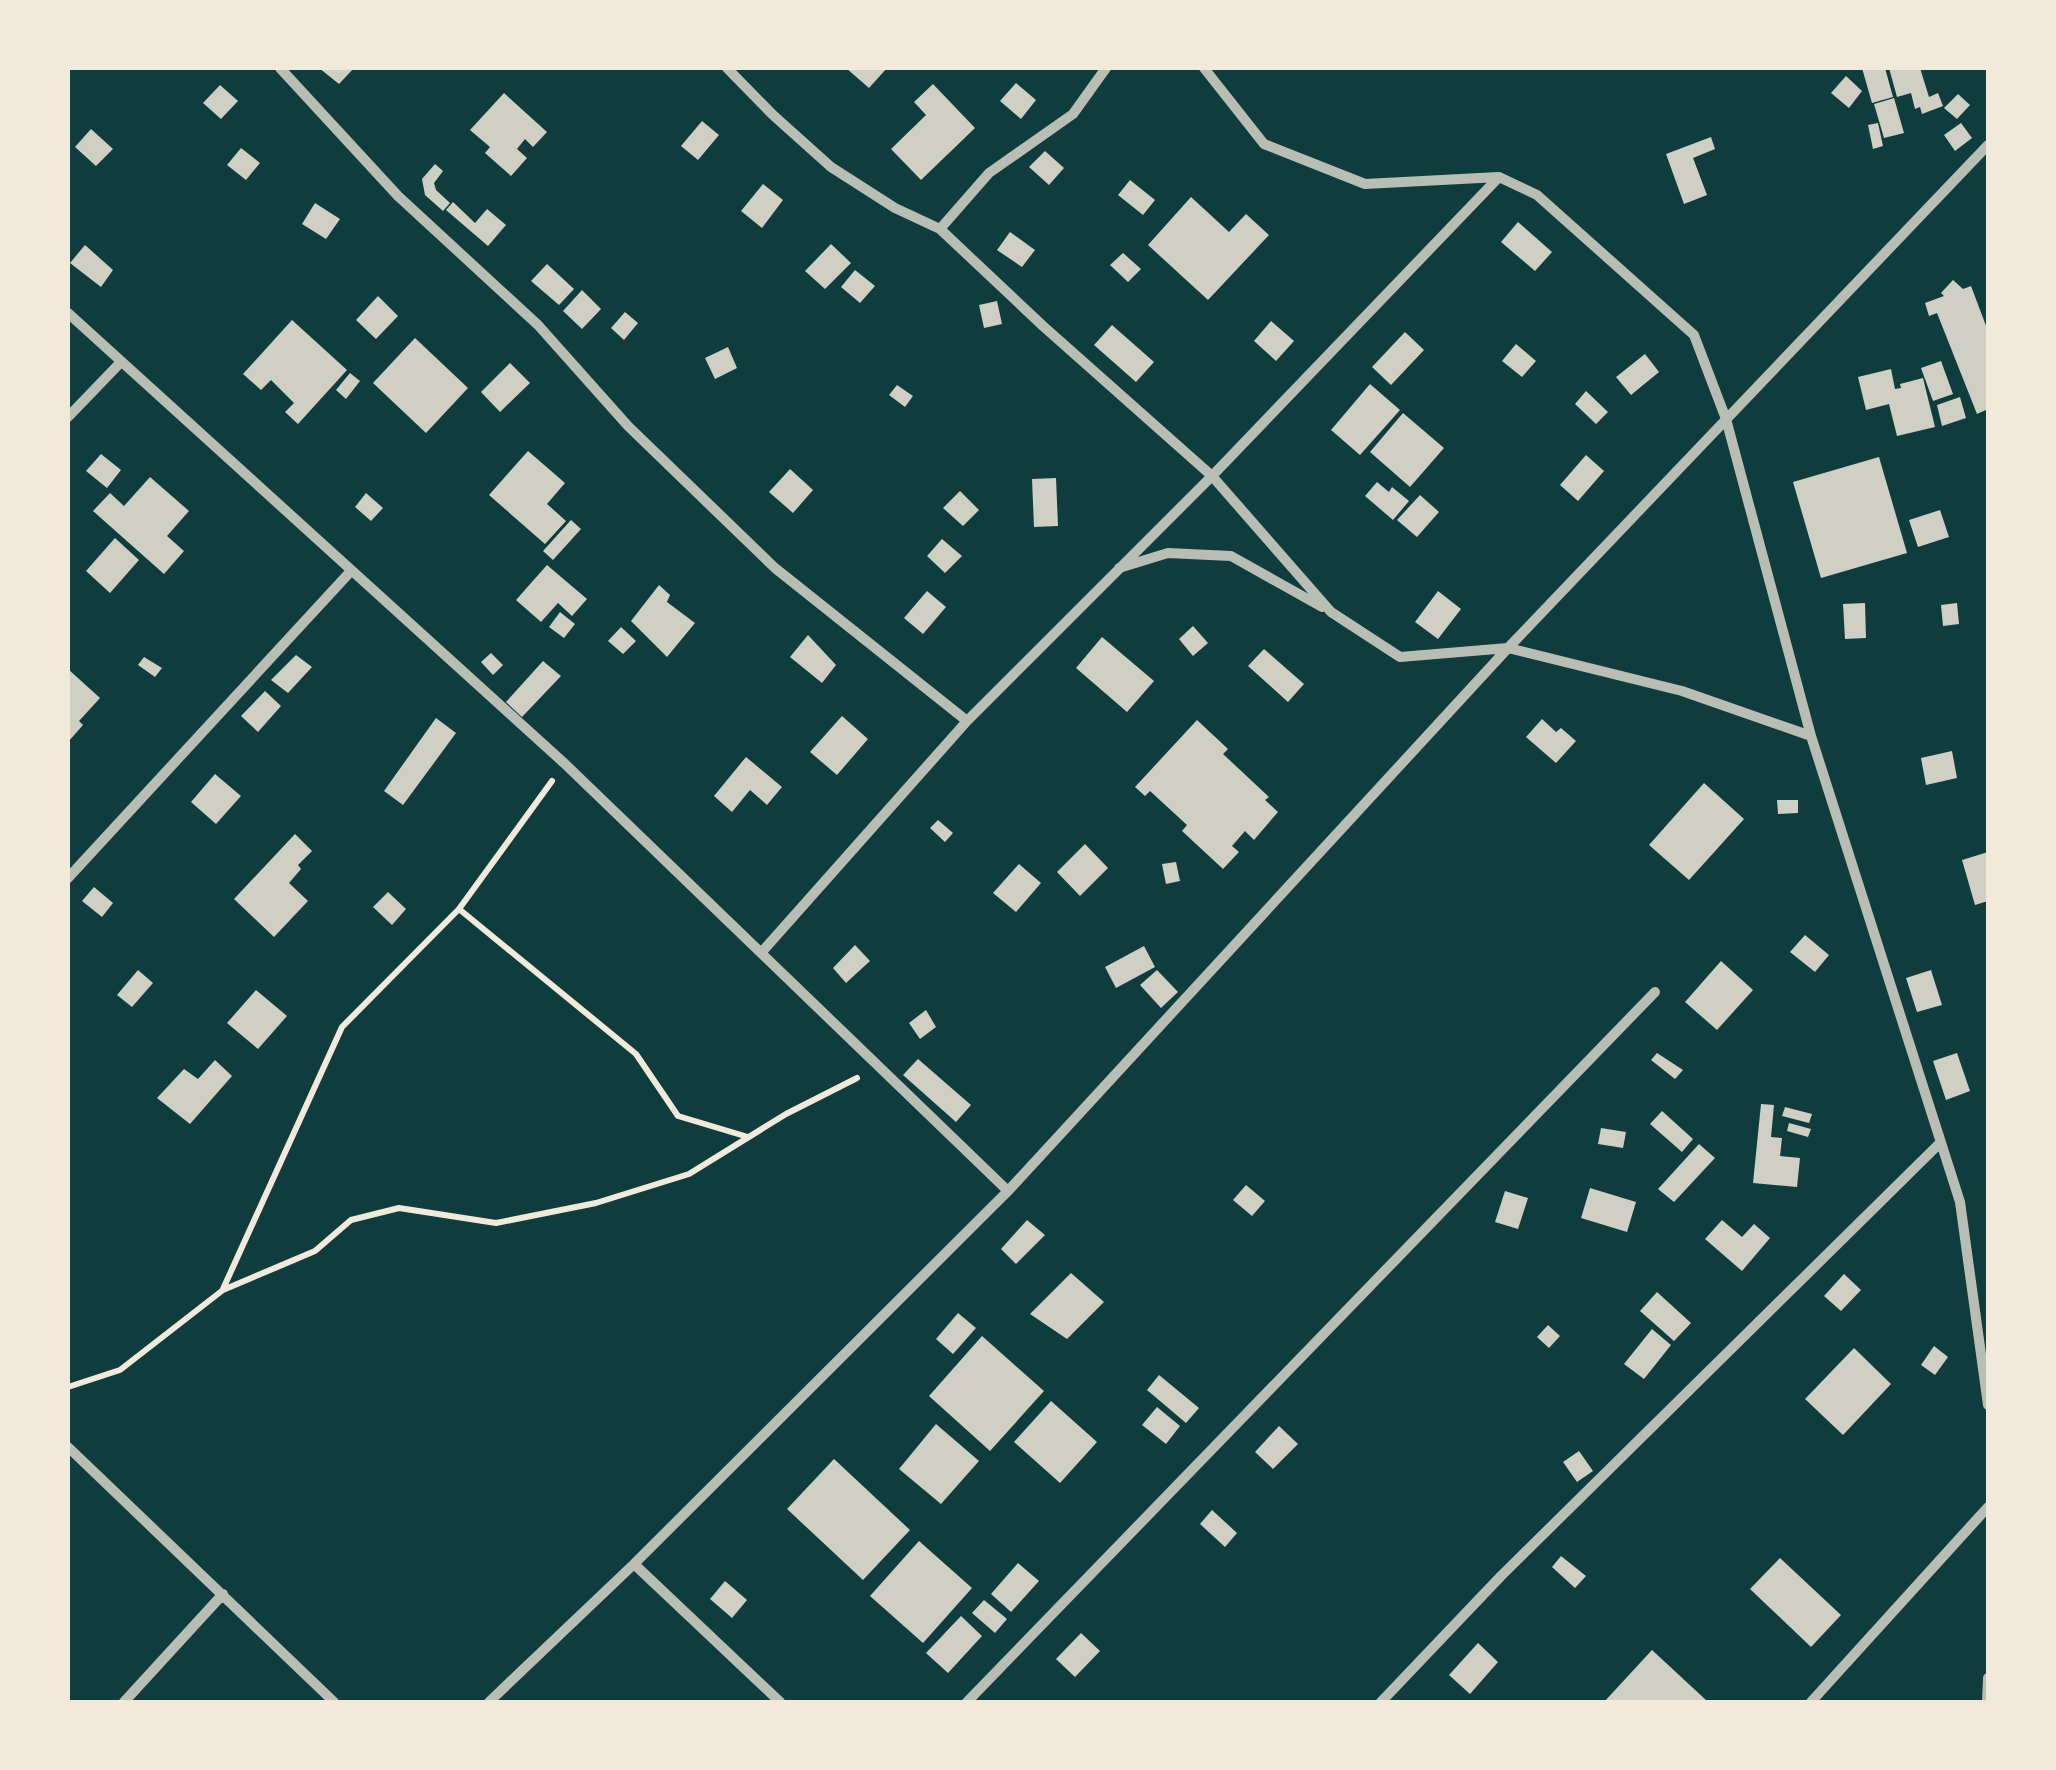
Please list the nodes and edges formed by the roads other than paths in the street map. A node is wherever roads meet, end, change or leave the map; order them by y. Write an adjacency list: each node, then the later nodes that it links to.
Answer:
1 (280, 68): 17 (street)
2 (727, 68): 7 (street)
3 (1106, 68): 7 (street)
4 (1204, 68): 6 (street)
5 (1988, 145): 11 (street)
6 (1499, 177): 11 (street); 12 (street)
7 (940, 229): 12 (street)
8 (68, 314): 9 (street)
9 (120, 363): 10 (street); 14 (street)
10 (68, 417)
11 (1726, 419): 16 (street); 18 (street)
12 (1212, 476): 13 (street); 15 (street)
13 (1118, 569): 15 (street); 17 (street)
14 (351, 571): 19 (street); 20 (street)
15 (1331, 612): 16 (street)
16 (1508, 648): 18 (street); 23 (street)
17 (967, 721): 20 (street)
18 (1811, 736): 22 (street)
19 (68, 878)
20 (761, 953): 23 (street)
21 (1655, 992): 34 (street)
22 (1940, 1143): 24 (street); 35 (street)
23 (1008, 1191): 27 (street)
24 (1988, 1405)
25 (68, 1447): 28 (street)
26 (1988, 1507): 36 (street)
27 (634, 1564): 32 (street); 33 (street)
28 (223, 1594): 30 (street); 31 (street)
29 (1988, 1678): 37 (street)
30 (124, 1702)
31 (334, 1702)
32 (489, 1702)
33 (780, 1702)
34 (966, 1702)
35 (1380, 1702)
36 (1811, 1702)
37 (1987, 1702)

